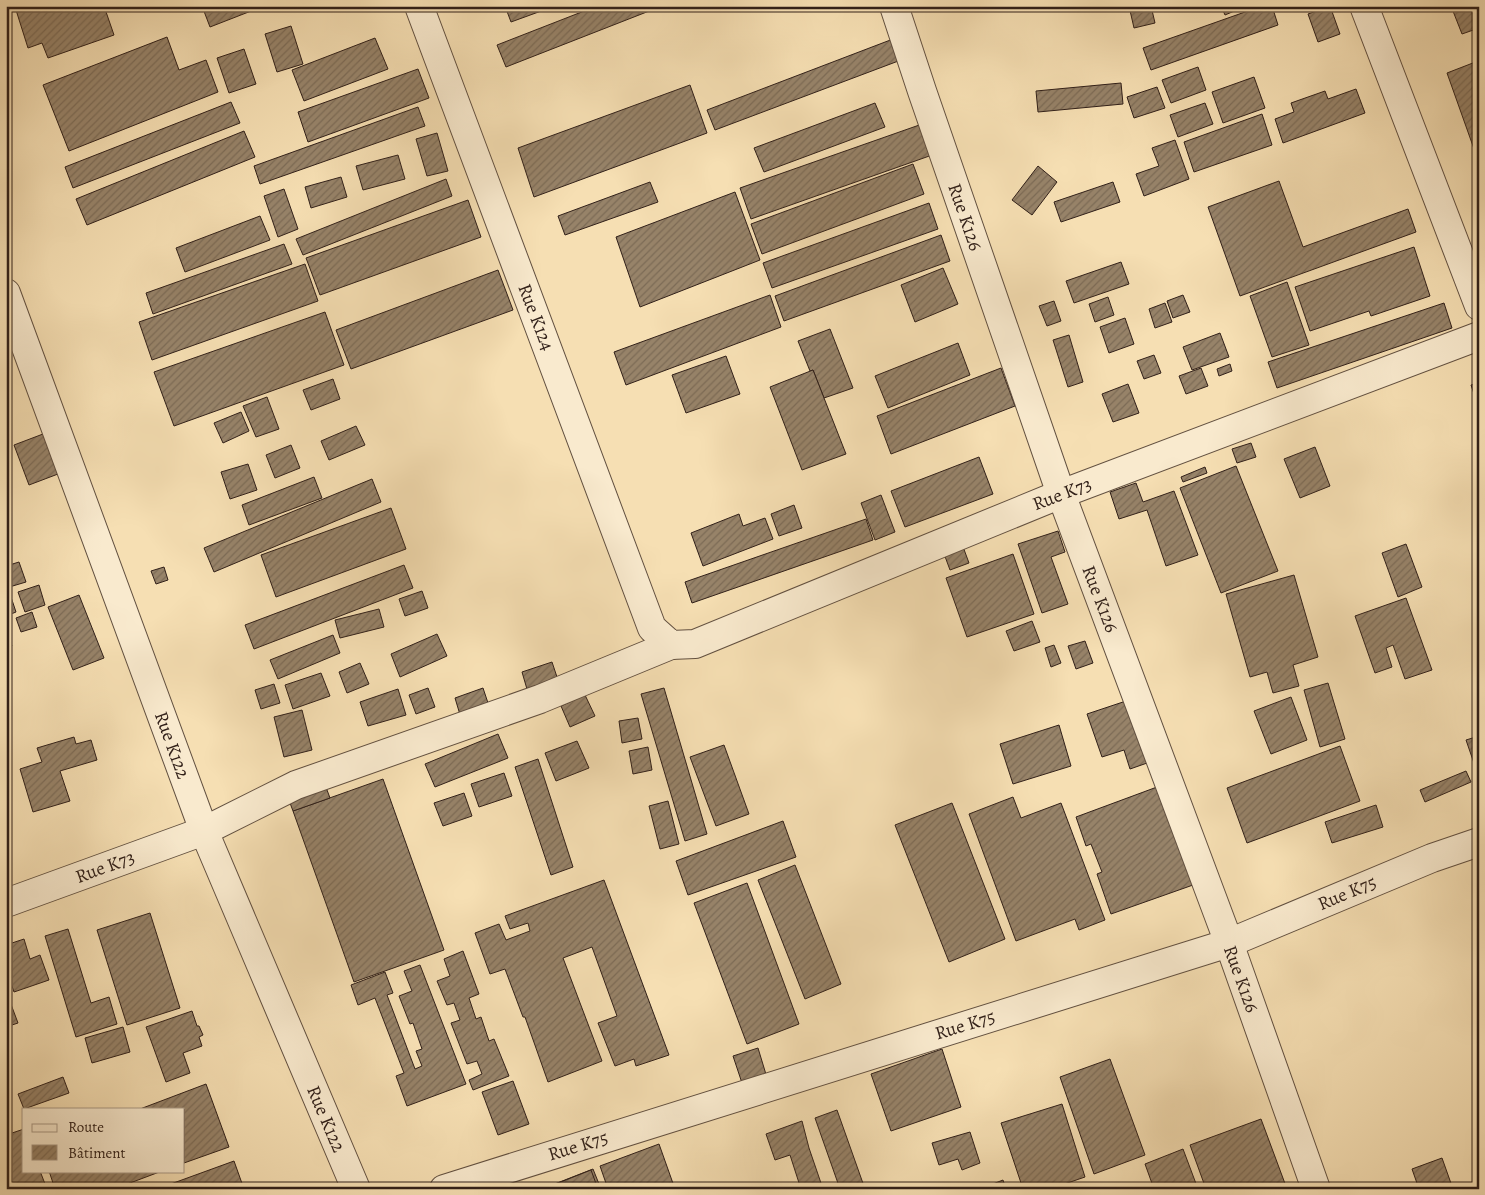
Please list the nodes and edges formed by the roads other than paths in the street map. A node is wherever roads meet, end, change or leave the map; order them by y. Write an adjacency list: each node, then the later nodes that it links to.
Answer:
1 (419, 6): 8 (street, Rue K124)
2 (894, 6): 7 (street, Rue K126)
3 (1364, 6): 5 (street)
4 (6, 293): 9 (street, Rue K122)
5 (1479, 306)
6 (1479, 336): 7 (street, Rue K73)
7 (1061, 494): 8 (street, Rue K73); 12 (street, Rue K126)
8 (661, 636): 9 (street, Rue K73)
9 (204, 831): 11 (street, Rue K73); 13 (street, Rue K122)
10 (1479, 842): 12 (street, Rue K75)
11 (6, 903)
12 (1229, 942): 14 (street, Rue K75); 15 (street, Rue K126)
13 (356, 1189)
14 (444, 1189)
15 (1316, 1189)

